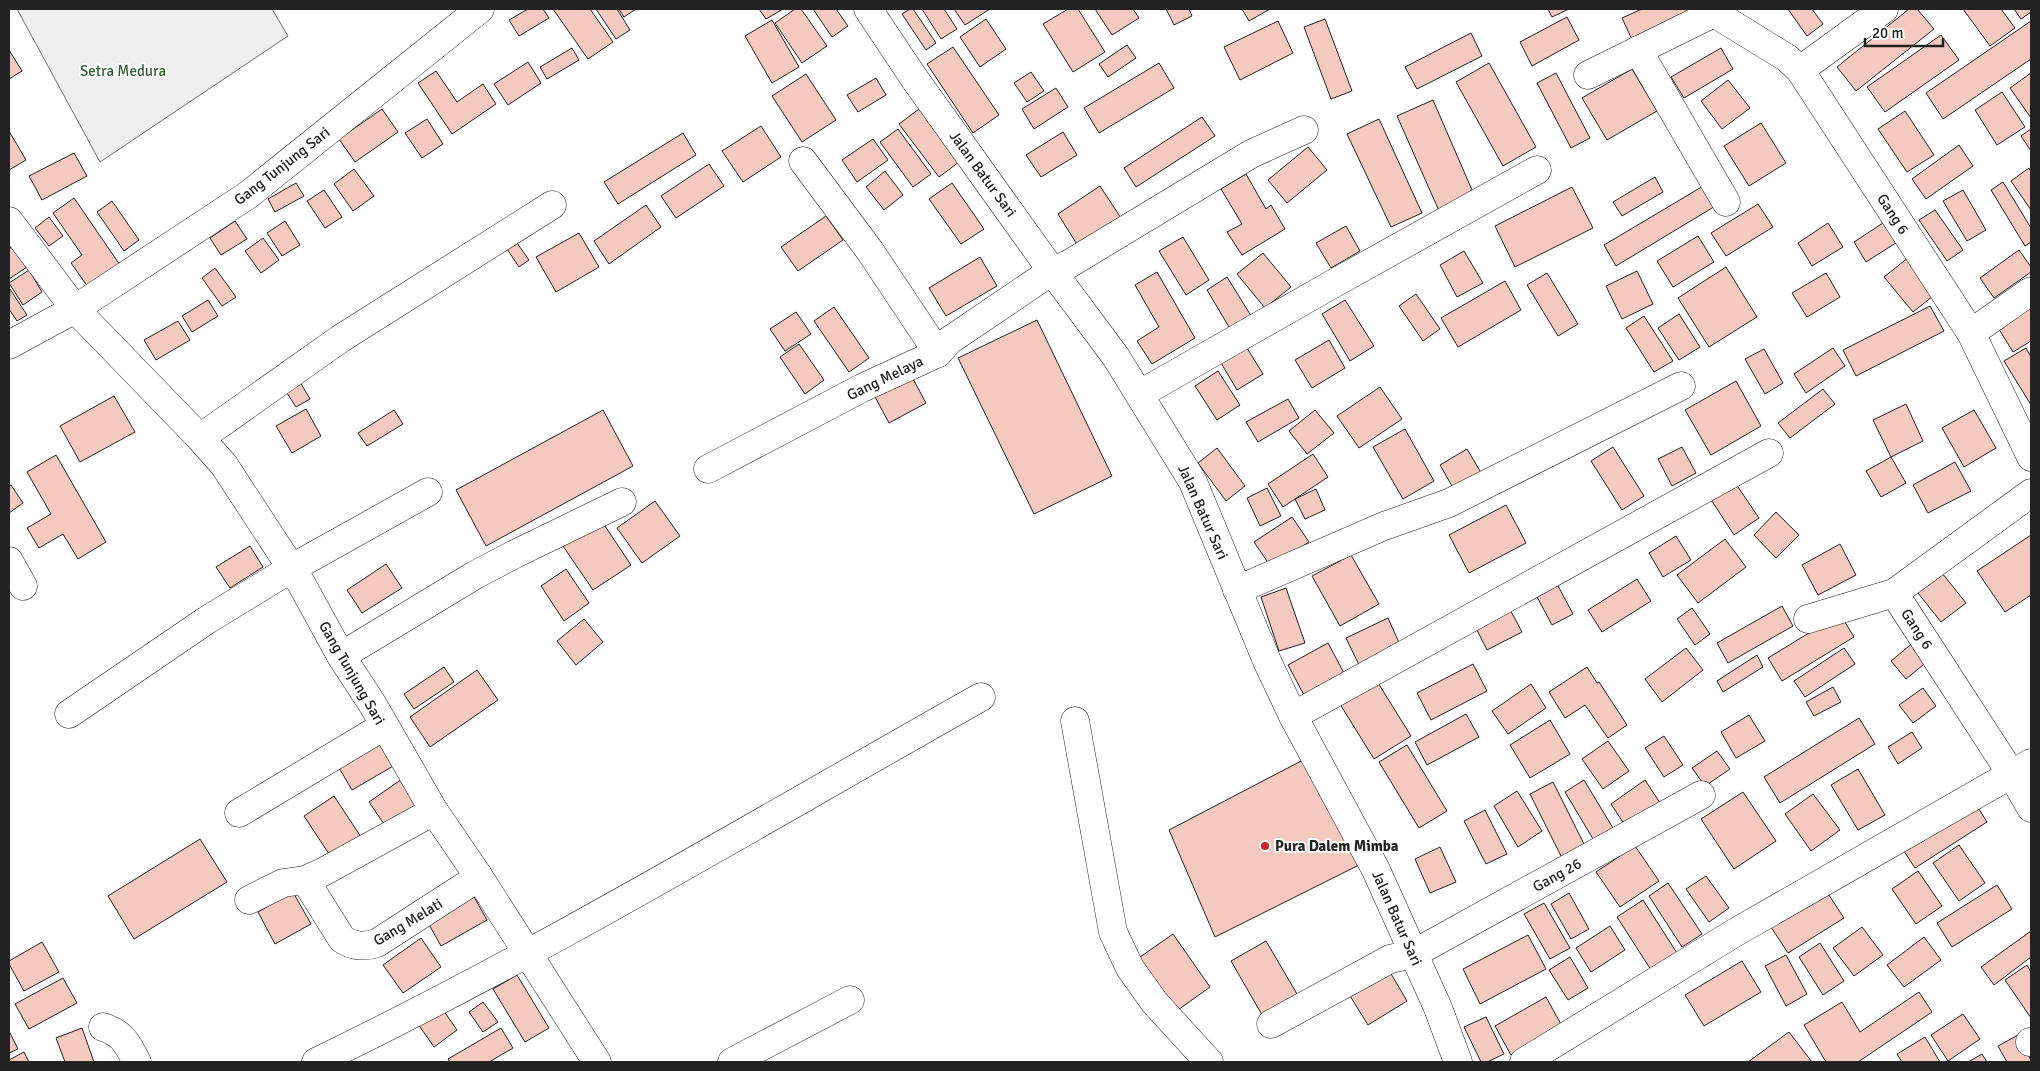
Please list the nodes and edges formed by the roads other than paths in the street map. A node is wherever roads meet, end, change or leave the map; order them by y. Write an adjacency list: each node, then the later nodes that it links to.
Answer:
1 (480, 9): 16 (street, Gang Tunjung Sari)
2 (868, 9): 14 (street, Jalan Batur Sari)
3 (1884, 9): 6 (street)
4 (1713, 11): 5 (street); 6 (street, Gang 6)
5 (1638, 50): 7 (street); 11 (street)
6 (1800, 70): 17 (street, Gang 6)
7 (1588, 75)
8 (1304, 130): 14 (street, Gang Melaya)
9 (803, 161): 19 (street)
10 (1537, 170): 21 (street)
11 (1726, 202)
12 (552, 205): 23 (street)
13 (9, 221): 16 (street)
14 (1052, 271): 19 (street, Gang Melaya); 21 (street, Jalan Batur Sari)
15 (2031, 291): 17 (street)
16 (75, 309): 18 (street, Gang Tunjung Sari); 23 (street, Gang Tunjung Sari)
17 (1971, 333): 22 (street, Gang 6)
18 (9, 345)
19 (938, 352): 26 (street, Gang Melaya)
20 (1681, 386): 33 (street)
21 (1140, 394): 33 (street, Jalan Batur Sari)
22 (2025, 425): 25 (street, Gang 6)
23 (200, 438): 31 (street, Gang Tunjung Sari)
24 (1769, 453): 39 (street)
25 (2031, 457)
26 (708, 469)
27 (428, 492): 31 (street)
28 (2031, 493): 34 (street, Gang 6)
29 (622, 502): 36 (street)
30 (9, 561): 32 (street)
31 (292, 568): 36 (street, Gang Tunjung Sari); 38 (street)
32 (23, 586)
33 (1237, 590): 39 (street, Jalan Batur Sari)
34 (1894, 593): 35 (street); 42 (street, Gang 6)
35 (1808, 619)
36 (341, 656): 41 (street, Gang Tunjung Sari)
37 (981, 697): 50 (street)
38 (69, 714)
39 (1293, 716): 51 (street, Jalan Batur Sari)
40 (1074, 722): 59 (street)
41 (384, 726): 45 (street, Gang Tunjung Sari); 46 (street)
42 (2022, 769): 44 (street, Gang 6); 61 (street)
43 (1701, 795): 51 (street, Gang 26)
44 (2031, 808)
45 (434, 811): 47 (street, Gang Tunjung Sari); 48 (street)
46 (239, 813)
47 (479, 877): 48 (street, Gang Melati); 50 (street, Gang Tunjung Sari)
48 (305, 880): 49 (street)
49 (249, 900)
50 (528, 953): 56 (street); 57 (street, Gang Tunjung Sari)
51 (1413, 954): 53 (street, Gang 26); 60 (street, Jalan Batur Sari)
52 (850, 1000): 58 (street)
53 (1271, 1024)
54 (103, 1027): 55 (street)
55 (137, 1062)
56 (316, 1062)
57 (597, 1062)
58 (732, 1062)
59 (1209, 1062)
60 (1458, 1062)
61 (1524, 1062)

